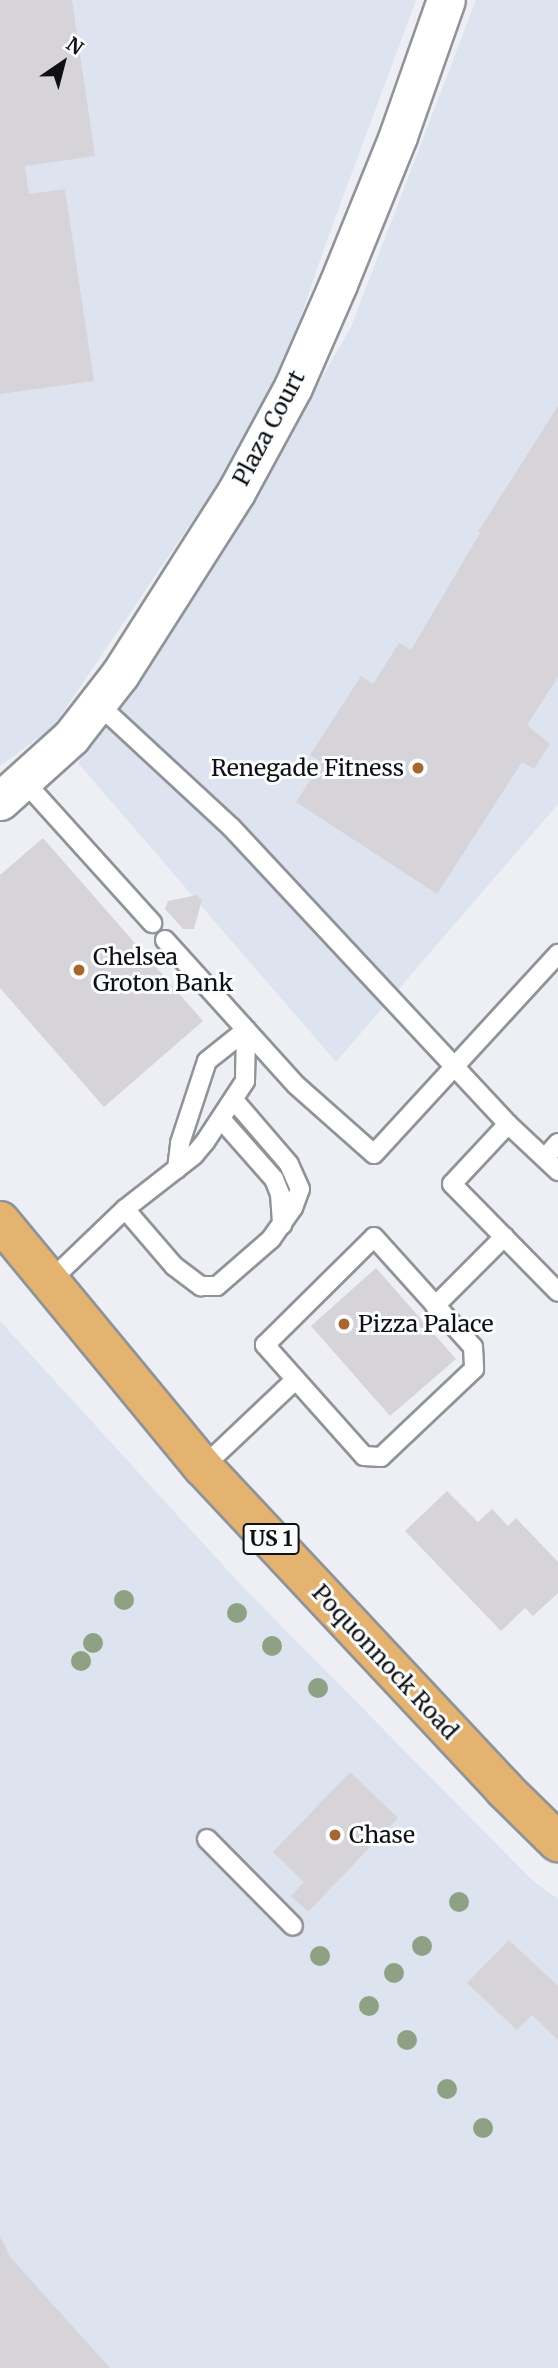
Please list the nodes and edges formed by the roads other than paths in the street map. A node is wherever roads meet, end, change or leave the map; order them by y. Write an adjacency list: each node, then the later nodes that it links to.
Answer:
1 (446, 0): 2 (street, Plaza Court)
2 (97, 703): 3 (street, Plaza Court); 8 (lane)
3 (11, 790): 4 (lane)
4 (152, 923)
5 (165, 940): 7 (lane)
6 (558, 954): 8 (lane)
7 (246, 1030): 8 (lane); 9 (lane); 14 (lane)
8 (453, 1067): 11 (lane)
9 (234, 1100): 10 (lane); 18 (lane)
10 (221, 1119): 14 (lane); 18 (lane)
11 (509, 1124): 13 (lane); 19 (lane)
12 (558, 1143): 13 (lane)
13 (545, 1158): 15 (lane)
14 (177, 1169): 16 (lane)
15 (558, 1171)
16 (125, 1209): 18 (lane); 20 (lane)
17 (0, 1221): 20 (main road, Poquonnock Road / US 1)
18 (282, 1225)
19 (504, 1237): 21 (lane); 22 (lane)
20 (50, 1281): 24 (main road, Poquonnock Road / US 1)
21 (558, 1292)
22 (435, 1306): 23 (lane); 23 (lane)
23 (294, 1381): 24 (lane)
24 (203, 1467): 26 (main road, Poquonnock Road / US 1)
25 (207, 1839): 27 (lane)
26 (558, 1842)
27 (293, 1926)

